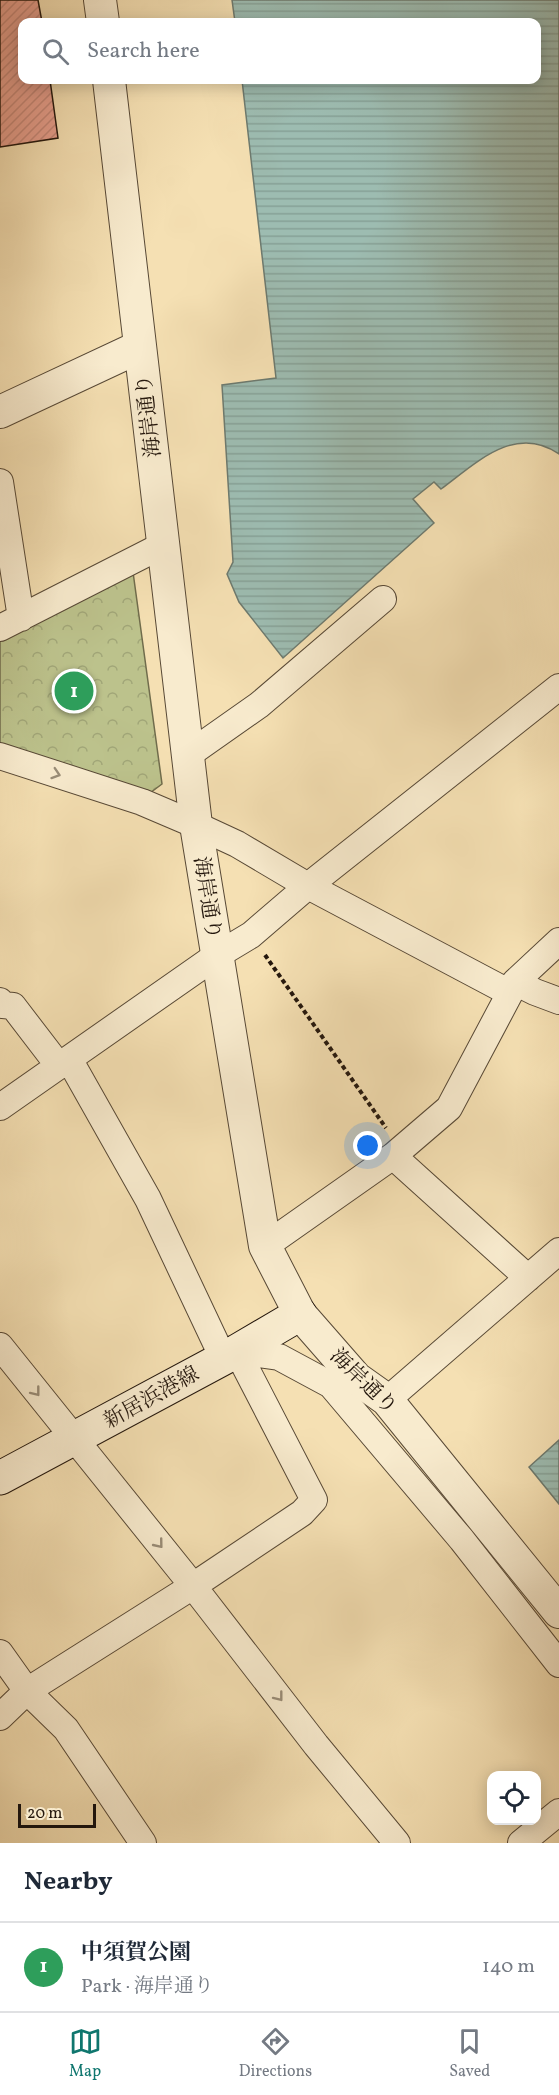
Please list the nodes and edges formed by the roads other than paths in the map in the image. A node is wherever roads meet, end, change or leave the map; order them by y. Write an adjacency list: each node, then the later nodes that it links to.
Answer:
1 (100, 0): 2 (street)
2 (102, 18)
3 (109, 84): 4 (street, 海岸通り)
4 (139, 347): 5 (street); 7 (street, 海岸通り)
5 (0, 412)
6 (0, 482): 9 (street)
7 (164, 545): 9 (street); 11 (street, 海岸通り)
8 (383, 599): 11 (street)
9 (10, 623)
10 (559, 687): 14 (street)
11 (188, 755): 13 (street, 海岸通り)
12 (0, 756): 13 (street, one-way to 13)
13 (196, 825): 14 (street); 16 (street, 海岸通り)
14 (308, 886): 16 (street); 17 (street)
15 (559, 941): 17 (street)
16 (216, 956): 20 (street); 23 (street, 海岸通り)
17 (512, 987): 19 (street); 22 (street)
18 (0, 1001): 20 (street)
19 (559, 1001)
20 (64, 1062): 21 (street); 28 (street)
21 (0, 1107)
22 (397, 1153): 23 (street); 25 (street)
23 (265, 1246): 26 (street, 海岸通り)
24 (559, 1251): 25 (street)
25 (528, 1278): 29 (street)
26 (300, 1314): 28 (main road, 新居浜港線); 29 (street, 海岸通り)
27 (0, 1346): 30 (street, one-way to 30)
28 (230, 1354): 30 (main road, 新居浜港線); 32 (street); 35 (street)
29 (387, 1400): 33 (street, 海岸通り)
30 (74, 1440): 31 (main road, 新居浜港線); 32 (street, one-way to 32)
31 (0, 1478)
32 (193, 1586): 36 (street); 40 (street, one-way to 40)
33 (559, 1612)
34 (0, 1653): 36 (street)
35 (559, 1664)
36 (27, 1691): 37 (street); 39 (street)
37 (0, 1717)
38 (559, 1812): 41 (street)
39 (143, 1843)
40 (396, 1843)
41 (521, 1843)

